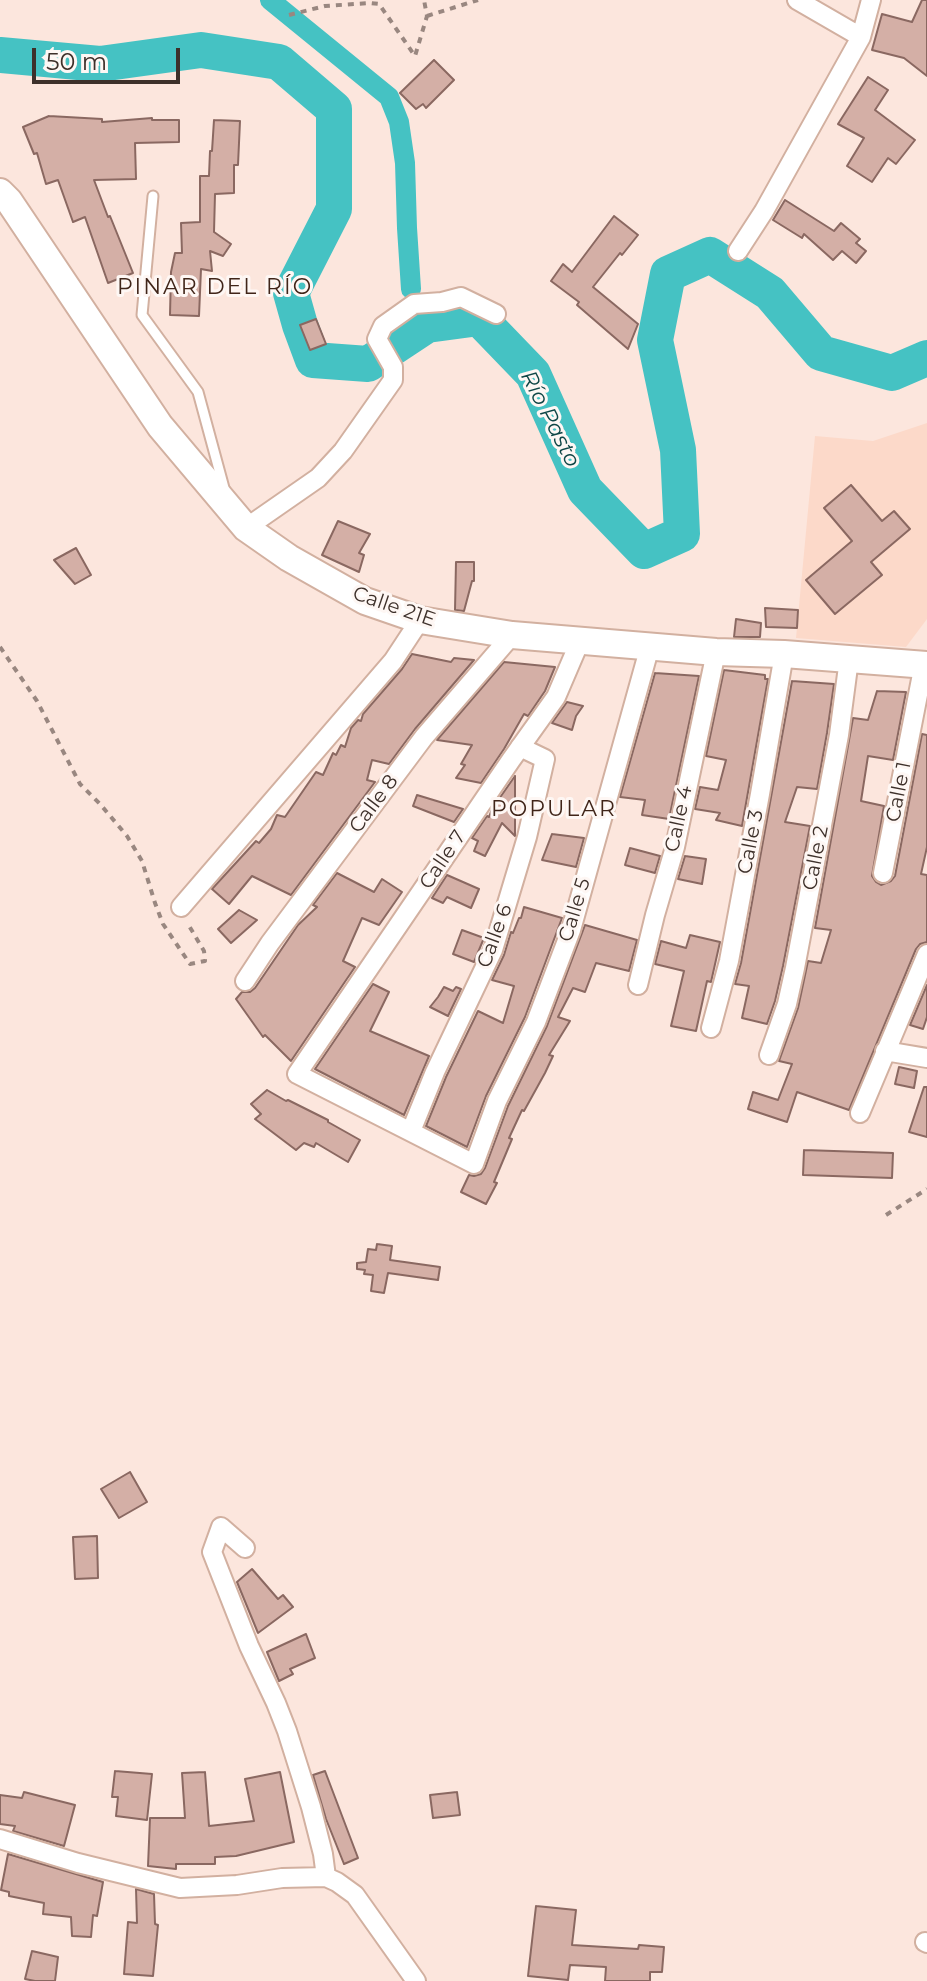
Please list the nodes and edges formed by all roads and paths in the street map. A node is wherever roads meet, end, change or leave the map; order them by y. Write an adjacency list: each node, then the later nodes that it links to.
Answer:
1 (424, 0): 6 (path)
2 (478, 0): 6 (path)
3 (797, 0): 7 (street)
4 (871, 0): 7 (street)
5 (289, 15): 6 (path)
6 (427, 16)
7 (861, 37): 10 (street)
8 (0, 192): 12 (main road, Calle 21E)
9 (153, 196): 12 (lane)
10 (738, 251)
11 (496, 314): 13 (street)
12 (229, 507): 13 (main road, Calle 21E)
13 (246, 528): 14 (main road, Calle 21E)
14 (420, 620): 15 (main road, Calle 21E); 25 (street)
15 (512, 635): 16 (main road, Calle 21E); 27 (street, Calle 8)
16 (580, 641): 17 (main road, Calle 21E); 23 (street, Calle 7)
17 (650, 646): 19 (main road, Calle 21E); 34 (street, Calle 5)
18 (0, 647): 25 (path)
19 (716, 652): 20 (main road, Calle 21E); 28 (street, Calle 4)
20 (784, 654): 21 (main road, Calle 21E); 29 (street, Calle 3)
21 (849, 659): 22 (main road, Calle 21E); 31 (street, Calle 2)
22 (926, 665): 24 (street, Calle 1)
23 (520, 747): 34 (street, Calle 6); 34 (street, Calle 7)
24 (883, 873)
25 (181, 907)
26 (926, 958): 30 (street)
27 (245, 981)
28 (638, 985)
29 (711, 1028)
30 (885, 1051): 32 (street); 33 (street)
31 (769, 1055)
32 (927, 1058)
33 (860, 1113)
34 (411, 1131)
35 (927, 1189): 36 (path)
36 (886, 1215)
37 (245, 1548): 39 (street)
38 (0, 1839): 39 (street)
39 (326, 1877): 40 (street)
40 (416, 1981)

